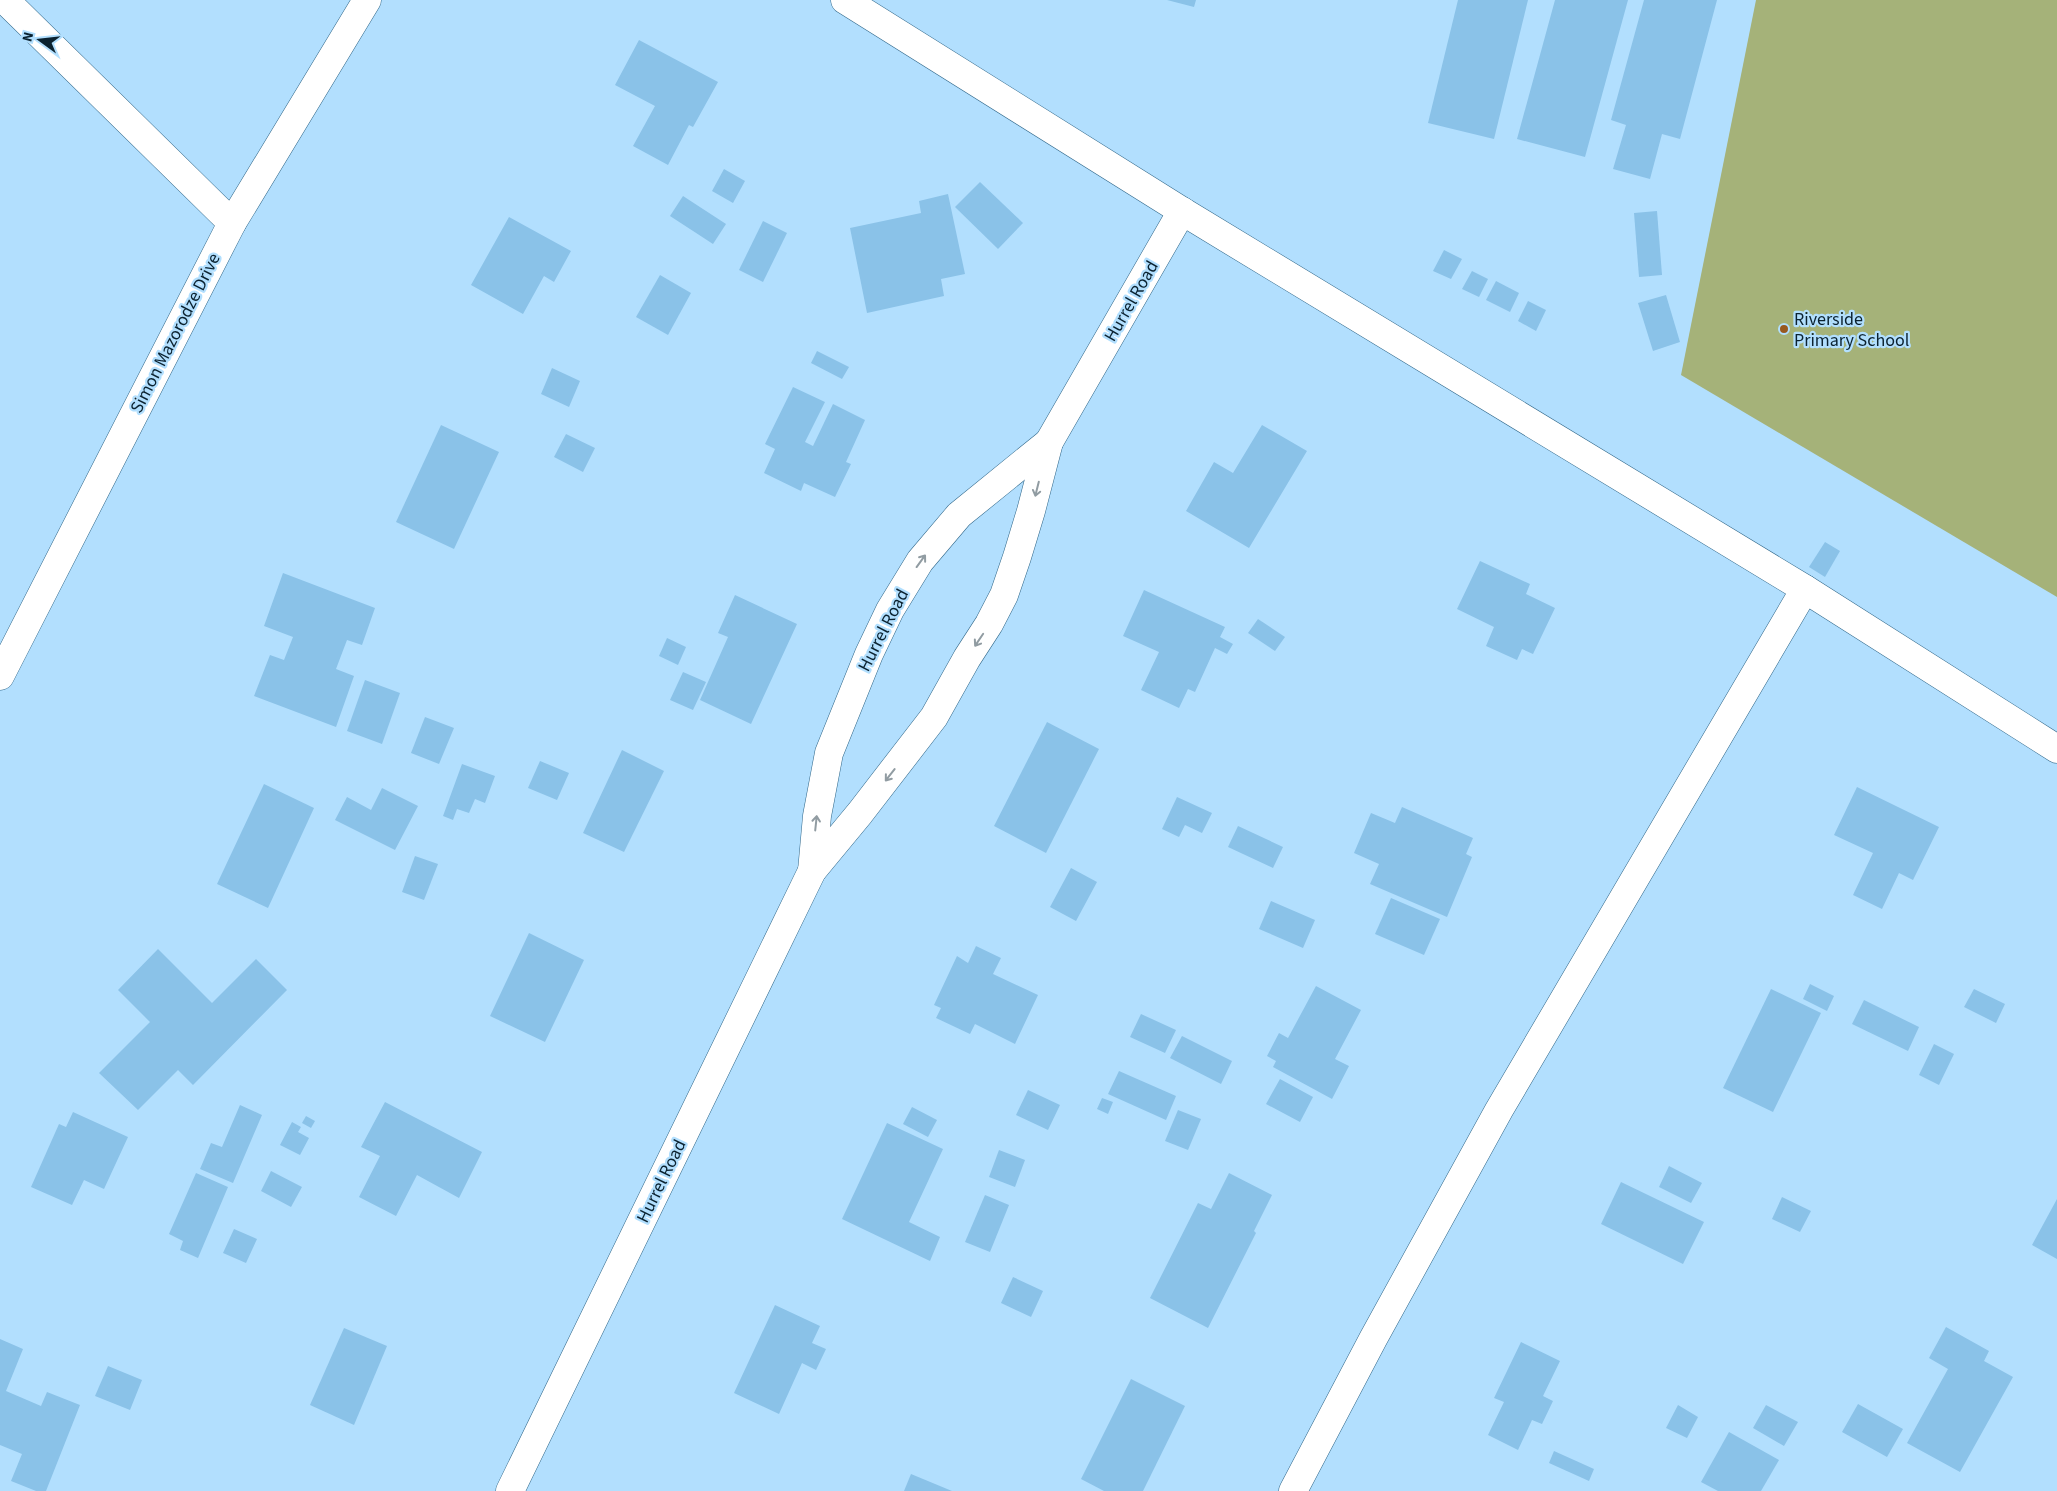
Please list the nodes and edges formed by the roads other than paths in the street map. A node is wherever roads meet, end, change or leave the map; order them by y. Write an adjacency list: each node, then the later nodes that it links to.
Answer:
1 (5, 0): 5 (street)
2 (368, 0): 5 (street, Simon Mazorodze Drive)
3 (845, 0): 4 (street)
4 (1182, 212): 6 (street, Hurrel Road); 7 (street)
5 (232, 223): 8 (street, Simon Mazorodze Drive)
6 (1049, 442): 10 (street, Hurrel Road, one-way to 10); 10 (street, Hurrel Road, one-way to 6)
7 (1805, 589): 9 (street); 12 (street)
8 (0, 676)
9 (2057, 749)
10 (812, 871): 11 (street, Hurrel Road)
11 (510, 1491)
12 (1293, 1491)

